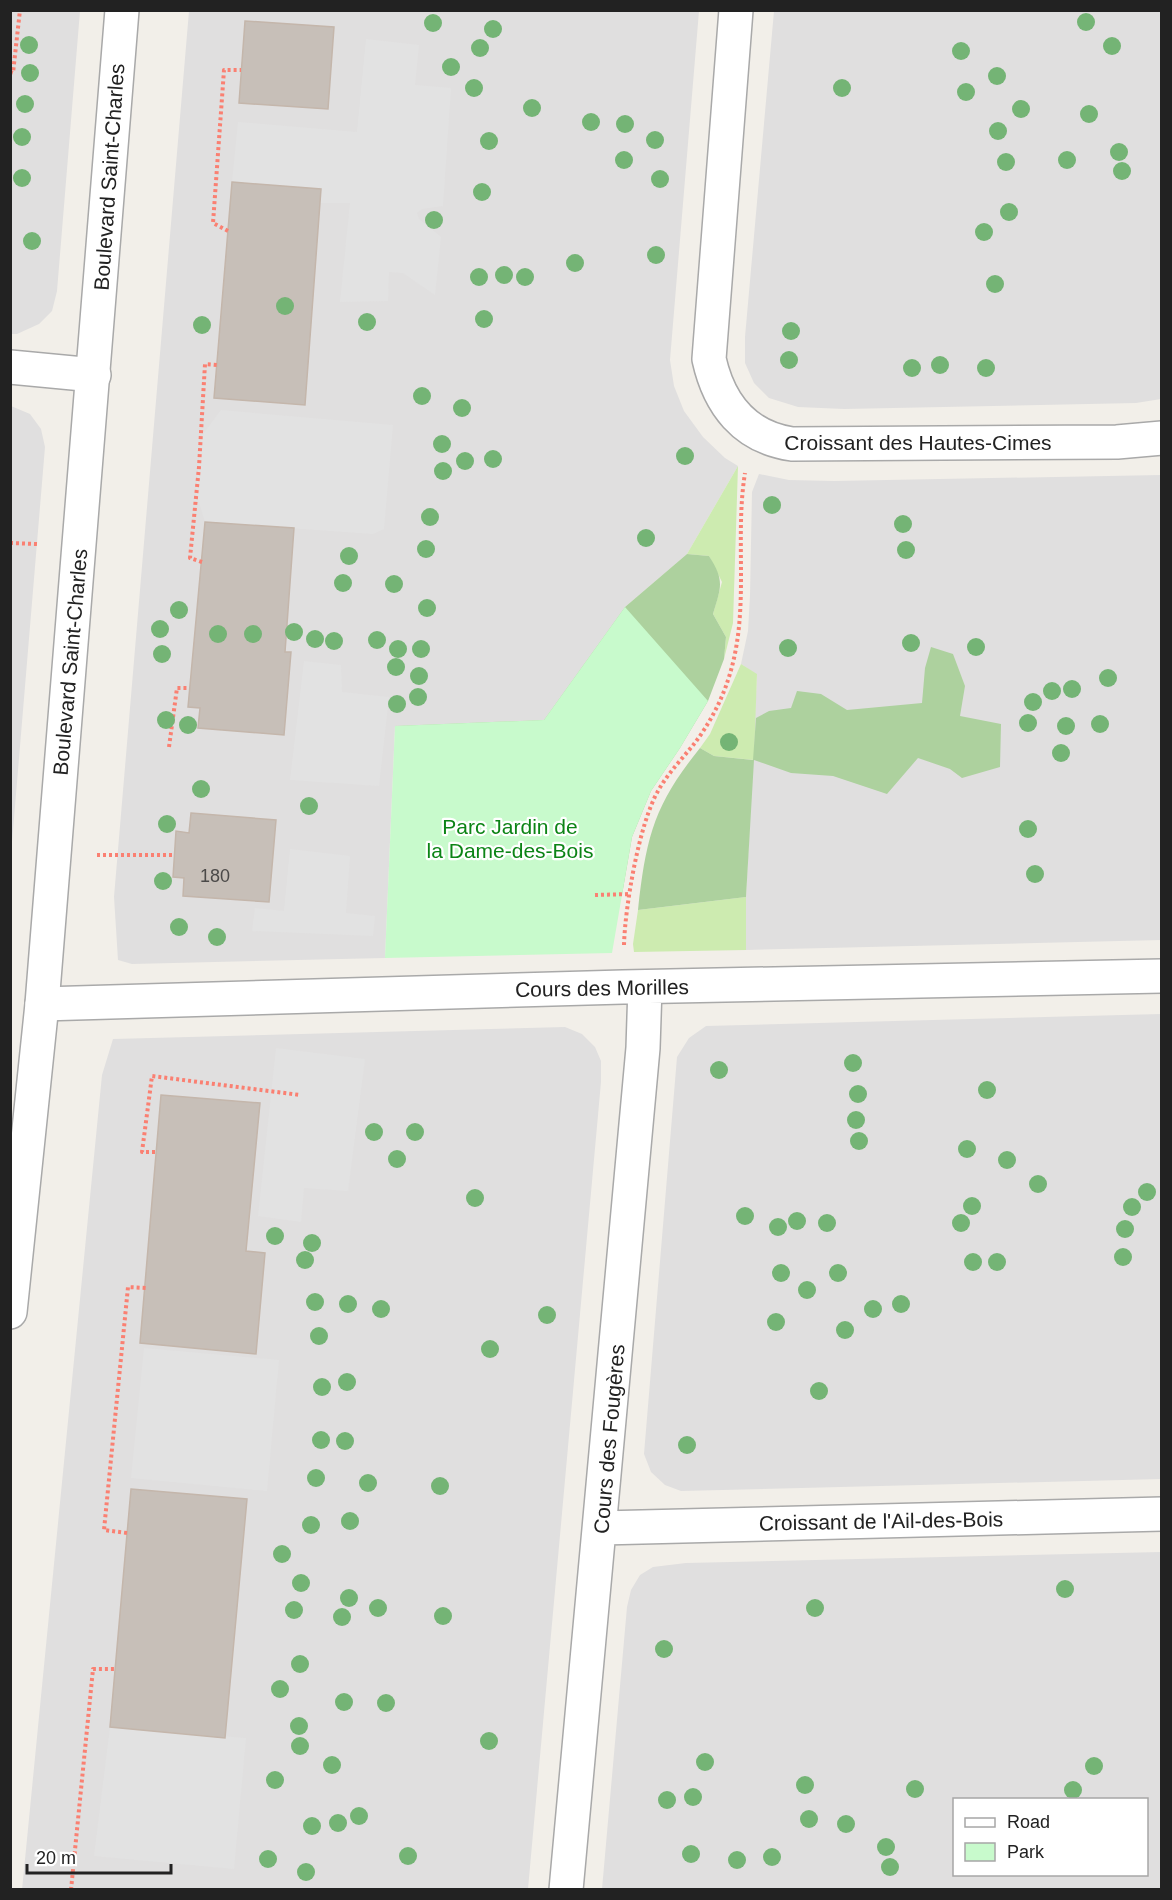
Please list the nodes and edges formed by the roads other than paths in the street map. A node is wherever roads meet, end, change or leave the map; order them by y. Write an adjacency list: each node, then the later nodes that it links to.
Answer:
1 (122, 10): 4 (street, Boulevard Saint-Charles)
2 (736, 10): 5 (street, Croissant des Hautes-Cimes)
3 (10, 367): 4 (street)
4 (94, 375): 8 (street, Boulevard Saint-Charles)
5 (1161, 438)
6 (1161, 976): 7 (street, Cours des Morilles)
7 (645, 987): 8 (street, Cours des Morilles); 11 (street, Cours des Fougères)
8 (42, 1004): 9 (street, Boulevard Saint-Charles)
9 (10, 1312)
10 (1161, 1514): 11 (street, Croissant de l'Ail-des-Bois)
11 (601, 1528): 12 (street, Cours des Fougères)
12 (566, 1890)

